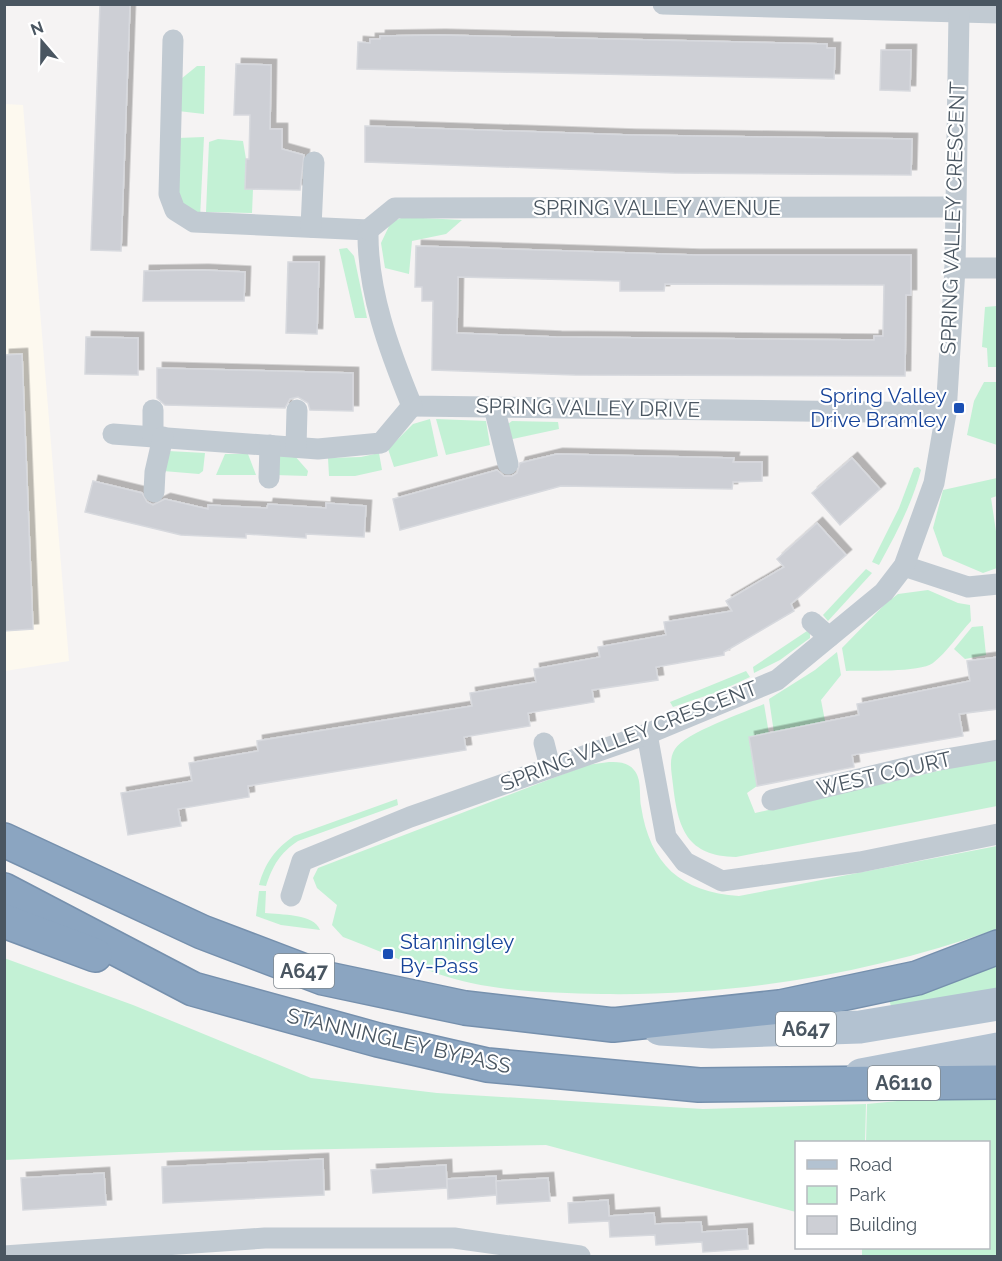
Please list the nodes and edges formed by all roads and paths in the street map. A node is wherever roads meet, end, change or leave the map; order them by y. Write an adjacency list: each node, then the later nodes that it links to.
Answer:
1 (663, 4): 2 (street)
2 (959, 13): 3 (street); 6 (street, SPRING VALLEY CRESCENT)
3 (998, 13)
4 (173, 40): 7 (street)
5 (314, 162): 7 (street)
6 (955, 207): 8 (street, SPRING VALLEY AVENUE); 9 (street, SPRING VALLEY CRESCENT)
7 (311, 227): 8 (street)
8 (368, 230): 11 (street)
9 (955, 268): 10 (street); 15 (street, SPRING VALLEY CRESCENT)
10 (998, 268)
11 (412, 406): 12 (street, SPRING VALLEY DRIVE); 19 (street)
12 (494, 407): 15 (street, SPRING VALLEY DRIVE); 20 (street)
13 (153, 410): 17 (street)
14 (297, 410): 19 (street)
15 (946, 413): 23 (street, SPRING VALLEY CRESCENT)
16 (113, 434): 17 (street)
17 (158, 437): 18 (street); 22 (street)
18 (270, 445): 19 (street); 21 (street)
19 (296, 447)
20 (508, 464)
21 (269, 478)
22 (154, 492)
23 (904, 566): 24 (street); 26 (street, SPRING VALLEY CRESCENT)
24 (998, 584)
25 (812, 622): 26 (street)
26 (829, 637): 27 (street, SPRING VALLEY CRESCENT)
27 (647, 734): 30 (street, SPRING VALLEY CRESCENT); 32 (street)
28 (544, 743): 30 (street)
29 (998, 750): 31 (street, WEST COURT)
30 (550, 767): 35 (street, SPRING VALLEY CRESCENT)
31 (772, 800)
32 (998, 834)
33 (8, 841): 40 (highway, STANNINGLEY BYPASS / A647)
34 (4, 890): 38 (highway, STANNINGLEY BYPASS / A647)
35 (291, 896)
36 (4, 921): 38 (highway, A647)
37 (998, 947): 40 (highway)
38 (193, 989): 43 (highway, STANNINGLEY BYPASS / A647)
39 (998, 1004): 40 (main road, STANNINGLEY BYPASS / A647)
40 (614, 1025)
41 (998, 1049): 43 (main road, STANNINGLEY BYPASS / A647)
42 (998, 1082): 43 (highway, A6110)
43 (810, 1084)
44 (4, 1256): 45 (street)
45 (580, 1257)

